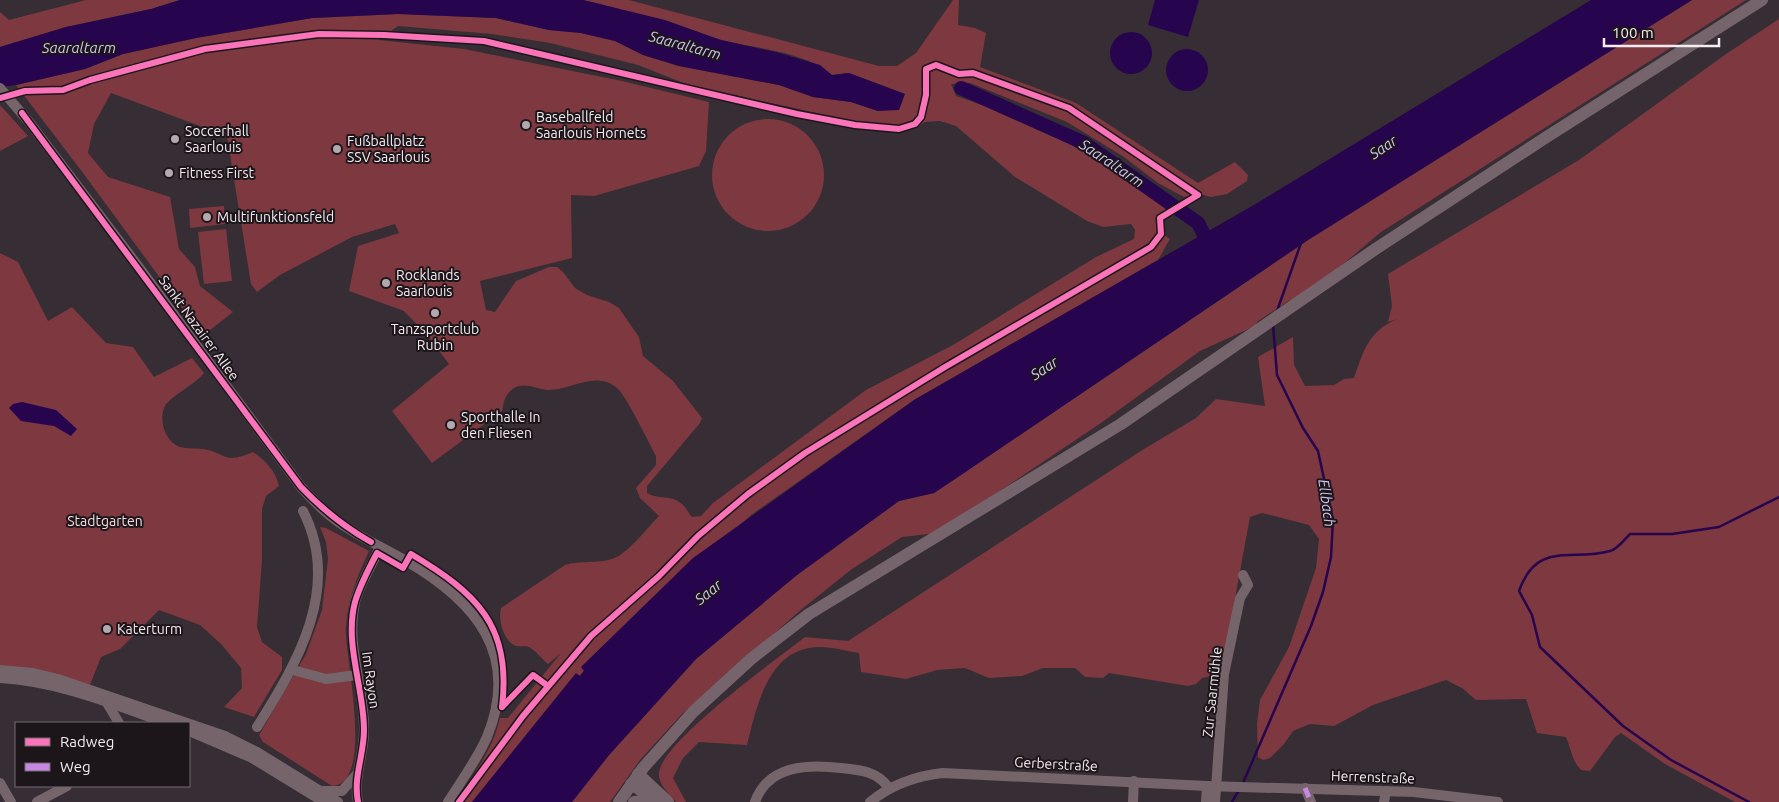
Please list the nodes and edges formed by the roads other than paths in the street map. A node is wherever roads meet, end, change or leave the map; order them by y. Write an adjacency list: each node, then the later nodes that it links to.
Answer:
1 (1762, 0): 21 (main road)
2 (0, 88): 4 (street, Sankt Nazairer Allee)
3 (303, 511): 8 (street)
4 (379, 546): 6 (street, Im Rayon); 6 (street, Im Rayon); 39 (street, Sankt Nazairer Allee)
5 (1244, 576): 25 (street, Zur Saarmühle)
6 (363, 583): 9 (street, Im Rayon)
7 (0, 670): 16 (street)
8 (293, 670): 9 (street); 18 (street)
9 (357, 675): 20 (street, Im Rayon)
10 (0, 678): 11 (street)
11 (107, 703): 12 (street); 13 (street)
12 (142, 715): 14 (street); 15 (street)
13 (118, 722)
14 (133, 722)
15 (163, 722)
16 (180, 722)
17 (190, 726): 30 (street)
18 (257, 727)
19 (190, 731): 24 (street)
20 (357, 774): 30 (street); 38 (street, Im Rayon)
21 (634, 779): 32 (main road); 40 (main road); 42 (main road)
22 (1134, 781): 25 (street, Gerberstraße); 28 (street, Gerberstraße); 45 (street)
23 (0, 783): 33 (street)
24 (297, 785): 35 (street); 36 (street)
25 (1212, 786): 27 (street, Gerberstraße); 46 (street); 47 (street)
26 (65, 787): 34 (street)
27 (1247, 787): 29 (street, Herrenstraße)
28 (889, 788): 43 (street); 44 (street, Gerberstraße)
29 (1305, 788): 31 (street, Herrenstraße); 48 (street)
30 (318, 790): 37 (street)
31 (1386, 791): 49 (street); 50 (street, Herrenstraße)
32 (656, 801): 41 (main road)
33 (12, 802)
34 (37, 802)
35 (314, 802)
36 (324, 802)
37 (338, 802)
38 (358, 802)
39 (448, 802)
40 (619, 802)
41 (634, 802)
42 (668, 802)
43 (755, 802)
44 (870, 802)
45 (1133, 802)
46 (1206, 802)
47 (1215, 802)
48 (1311, 802)
49 (1384, 802)
50 (1498, 802)

